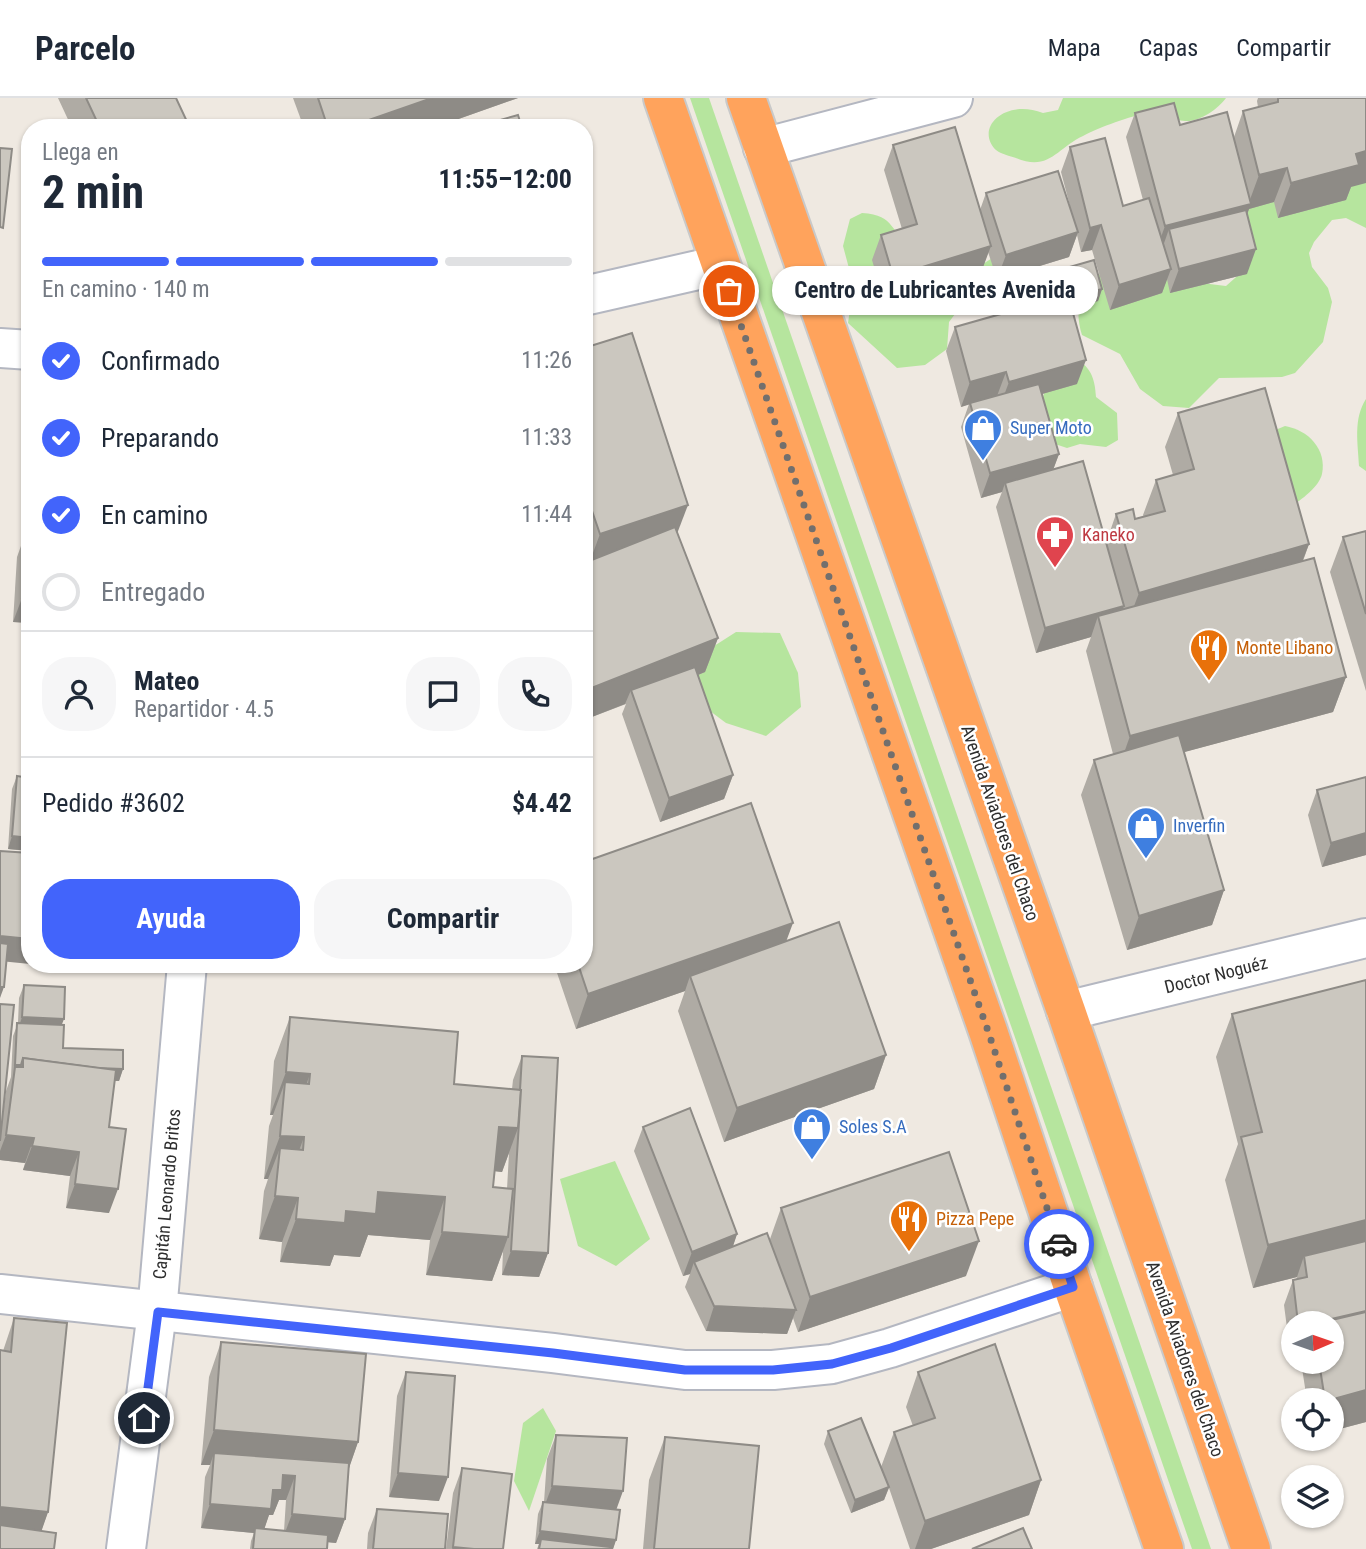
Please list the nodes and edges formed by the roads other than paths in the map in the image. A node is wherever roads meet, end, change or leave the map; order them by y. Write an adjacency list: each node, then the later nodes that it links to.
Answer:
1 (663, 98): 5 (highway)
2 (746, 98): 4 (highway, Avenida Aviadores del Chaco)
3 (953, 98): 4 (street)
4 (764, 148): 11 (highway, Avenida Aviadores del Chaco)
5 (720, 265): 6 (street); 12 (highway)
6 (593, 294)
7 (0, 348): 8 (street)
8 (21, 349)
9 (1366, 938): 11 (street, Doctor Noguéz)
10 (186, 973): 14 (street, Capitán Leonardo Britos)
11 (1066, 1011): 17 (highway, Avenida Aviadores del Chaco)
12 (1073, 1287): 14 (street); 16 (highway)
13 (0, 1294): 14 (street)
14 (158, 1312): 15 (street, Capitán Leonardo Britos)
15 (127, 1549)
16 (1164, 1549)
17 (1251, 1549)

